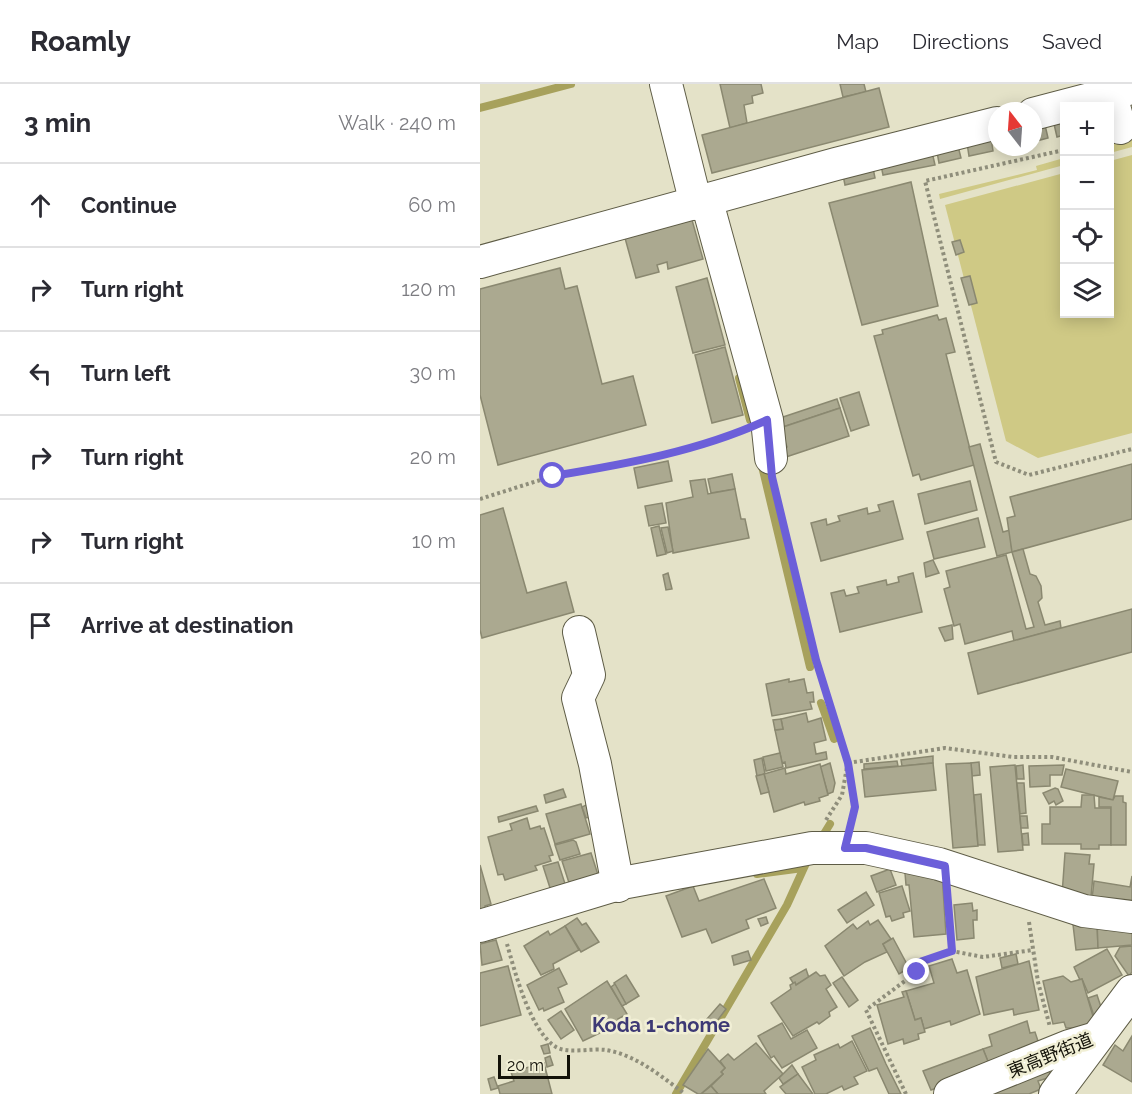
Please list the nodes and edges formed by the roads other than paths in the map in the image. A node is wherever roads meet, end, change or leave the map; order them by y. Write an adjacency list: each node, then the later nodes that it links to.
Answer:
1 (666, 84): 6 (street)
2 (1117, 89): 3 (street); 5 (street)
3 (1042, 111)
4 (988, 125): 6 (street)
5 (1120, 128)
6 (701, 203): 7 (street); 8 (street)
7 (480, 262)
8 (771, 458)
9 (579, 632): 10 (street)
10 (618, 886): 11 (street); 12 (street)
11 (1132, 917)
12 (490, 923)
13 (1132, 991): 14 (street, 東高野街道)
14 (1083, 1042): 15 (street, 東高野街道); 16 (street)
15 (950, 1094)
16 (1055, 1094)

